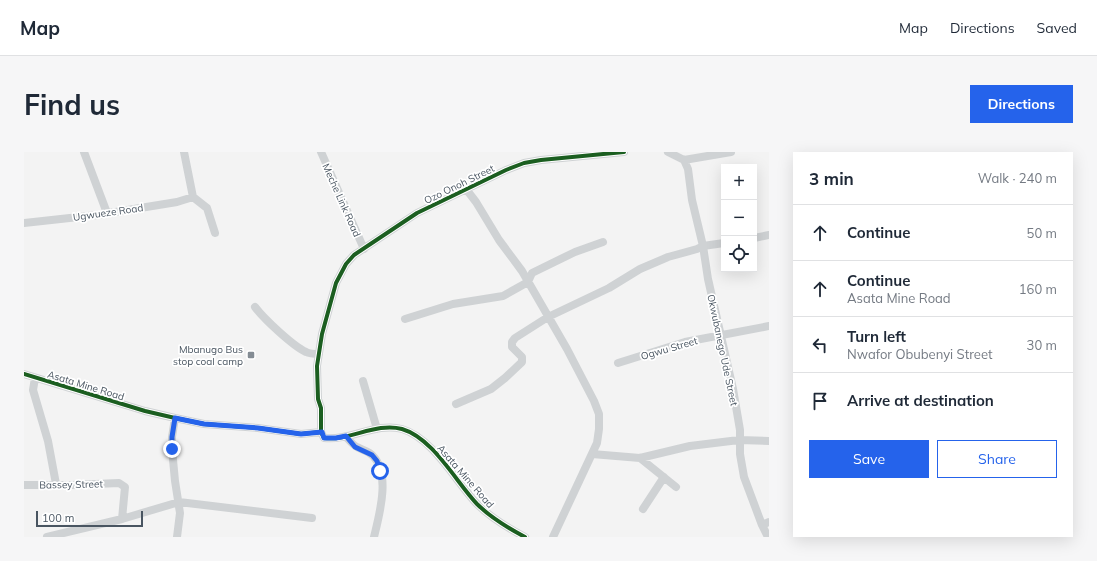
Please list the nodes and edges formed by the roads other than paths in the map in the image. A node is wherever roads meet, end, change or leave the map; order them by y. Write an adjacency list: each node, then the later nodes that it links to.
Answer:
1 (84, 152): 10 (street)
2 (184, 152): 9 (street)
3 (321, 152): 18 (street, Meche Link Road)
4 (624, 152): 8 (street, Ozo Onoh Street)
5 (668, 152): 7 (street)
6 (731, 152): 7 (street)
7 (684, 160): 17 (street, Okwubanego Ude Street)
8 (466, 189): 18 (street, Ozo Onoh Street); 19 (street)
9 (193, 198): 10 (street, Ugwueze Road); 12 (street)
10 (107, 213): 11 (street, Ugwueze Road)
11 (24, 223)
12 (215, 232)
13 (769, 235): 14 (street)
14 (757, 237)
15 (603, 242): 19 (street)
16 (721, 243): 17 (street)
17 (703, 246): 21 (street); 24 (street, Okwubanego Ude Street)
18 (364, 249): 25 (street, Ozo Onoh Street)
19 (528, 282): 21 (street); 22 (street)
20 (255, 307): 25 (street)
21 (548, 317): 30 (street); 37 (street)
22 (405, 319)
23 (769, 326): 24 (street, Ogwu Street)
24 (721, 336): 26 (street, Ogwu Street); 35 (street, Okwubanego Ude Street)
25 (319, 354): 33 (street, Ozo Onoh Street)
26 (618, 363)
27 (24, 374): 28 (street, Asata Mine Road)
28 (35, 378): 31 (street, Asata Mine Road); 40 (street)
29 (363, 381): 32 (street)
30 (456, 404)
31 (175, 418): 33 (street, Asata Mine Road); 43 (street)
32 (377, 429): 34 (street, Asata Mine Road); 48 (street, Asata Mine Road)
33 (322, 432): 34 (street, Asata Mine Road)
34 (346, 436): 51 (street)
35 (739, 440): 36 (street); 38 (street); 47 (street, Okwubanego Ude Street)
36 (769, 441)
37 (592, 454): 38 (street); 52 (street)
38 (640, 458): 39 (street)
39 (664, 477): 42 (street); 44 (street)
40 (56, 484): 41 (street, Bassey Street); 46 (street, Bassey Street)
41 (24, 485)
42 (676, 487)
43 (179, 502): 45 (street); 46 (street); 50 (street)
44 (643, 509)
45 (312, 518)
46 (122, 519): 49 (street)
47 (765, 523): 53 (street, Okwubanego Ude Street)
48 (519, 536)
49 (47, 537)
50 (177, 537)
51 (374, 537)
52 (553, 537)
53 (768, 537)

